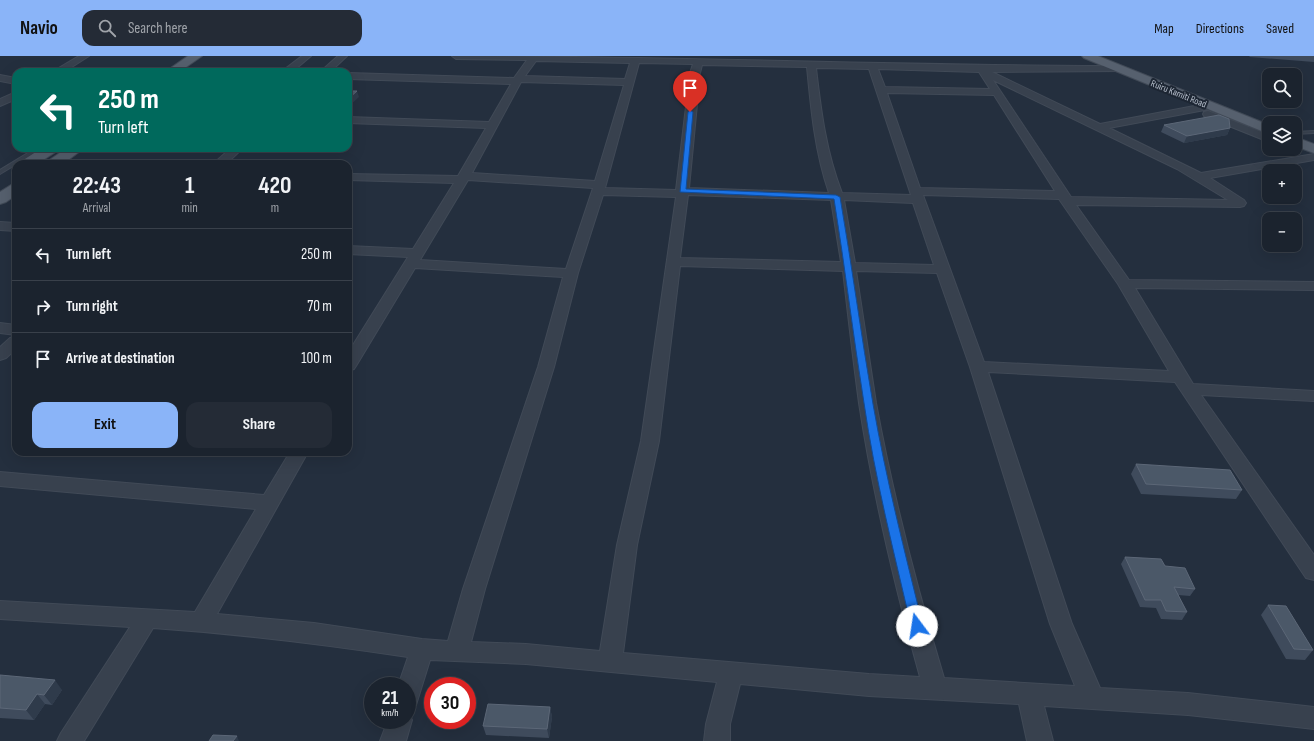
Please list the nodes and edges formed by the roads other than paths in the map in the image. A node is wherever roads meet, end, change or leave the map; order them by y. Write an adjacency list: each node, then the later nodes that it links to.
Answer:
1 (85, 56): 18 (street)
2 (196, 56): 19 (main road)
3 (307, 56): 21 (street)
4 (343, 56): 22 (street)
5 (456, 56): 8 (street)
6 (840, 56): 16 (street)
7 (1088, 56): 24 (main road, Ruiru Kamiti Road)
8 (518, 57): 9 (street)
9 (533, 58): 10 (street); 29 (street)
10 (626, 59): 14 (street); 30 (street)
11 (728, 59): 14 (street); 15 (street)
12 (1068, 59): 23 (street)
13 (208, 60): 20 (main road)
14 (698, 62): 64 (street)
15 (811, 65): 16 (street); 66 (street)
16 (843, 66): 17 (street)
17 (872, 66): 25 (street); 31 (street)
18 (64, 68)
19 (177, 68)
20 (196, 68)
21 (291, 68)
22 (330, 68)
23 (1090, 69): 24 (street); 25 (street)
24 (1120, 69): 35 (main road, Ruiru Kamiti Road)
25 (983, 70): 32 (street); 39 (street)
26 (352, 76): 29 (street)
27 (0, 78): 28 (street)
28 (12, 80)
29 (518, 80): 30 (street); 38 (street)
30 (628, 82): 62 (street)
31 (881, 90): 32 (street); 65 (street)
32 (998, 92): 67 (street)
33 (12, 96): 34 (street)
34 (0, 103)
35 (1210, 106): 36 (street); 40 (main road, Ruiru Kamiti Road)
36 (1195, 109): 39 (street); 43 (street)
37 (352, 120): 38 (street)
38 (493, 125): 60 (street)
39 (1099, 127): 59 (street)
40 (1262, 127)
41 (1314, 132): 42 (lane)
42 (1302, 133)
43 (1262, 137)
44 (1302, 147): 50 (main road)
45 (33, 152): 51 (lane)
46 (46, 152): 52 (main road)
47 (71, 152): 53 (main road)
48 (233, 152): 54 (street)
49 (1302, 152): 50 (street)
50 (1314, 156): 59 (street)
51 (20, 160)
52 (33, 160)
53 (59, 160)
54 (224, 160)
55 (12, 165): 56 (lane)
56 (0, 172)
57 (12, 174): 61 (main road)
58 (352, 177): 60 (street)
59 (1199, 177): 67 (street)
60 (463, 178): 62 (street); 72 (street)
61 (0, 181)
62 (598, 188): 64 (street); 76 (street)
63 (12, 191): 68 (main road)
64 (682, 192): 66 (street); 73 (street)
65 (916, 195): 66 (street); 67 (street); 75 (street)
66 (836, 197): 74 (street)
67 (1065, 198): 77 (street)
68 (0, 199)
69 (0, 226): 70 (street)
70 (12, 227)
71 (352, 251): 72 (street)
72 (414, 259): 76 (street); 83 (street)
73 (674, 262): 74 (street); 96 (street)
74 (848, 267): 75 (street); 99 (street)
75 (942, 269): 84 (street)
76 (571, 273): 95 (street)
77 (1126, 284): 78 (street); 85 (street)
78 (1314, 286)
79 (0, 328): 80 (street)
80 (12, 330)
81 (12, 344): 82 (street)
82 (0, 355)
83 (352, 355)
84 (978, 368): 85 (street); 101 (street)
85 (1184, 383): 86 (street); 90 (street)
86 (1314, 396)
87 (297, 456): 89 (street)
88 (0, 479): 89 (street)
89 (270, 503): 93 (street)
90 (1312, 565)
91 (0, 610): 92 (street)
92 (147, 619): 93 (street); 104 (street)
93 (200, 622): 94 (street)
94 (422, 649): 95 (street); 98 (street)
95 (457, 652): 96 (street)
96 (610, 660): 97 (street)
97 (731, 672): 99 (street); 106 (street)
98 (413, 677)
99 (935, 688): 100 (street)
100 (1029, 694): 101 (street); 107 (street)
101 (1092, 698): 102 (street)
102 (1314, 718)
103 (397, 729): 105 (street)
104 (70, 741)
105 (393, 741)
106 (717, 741)
107 (1040, 741)

